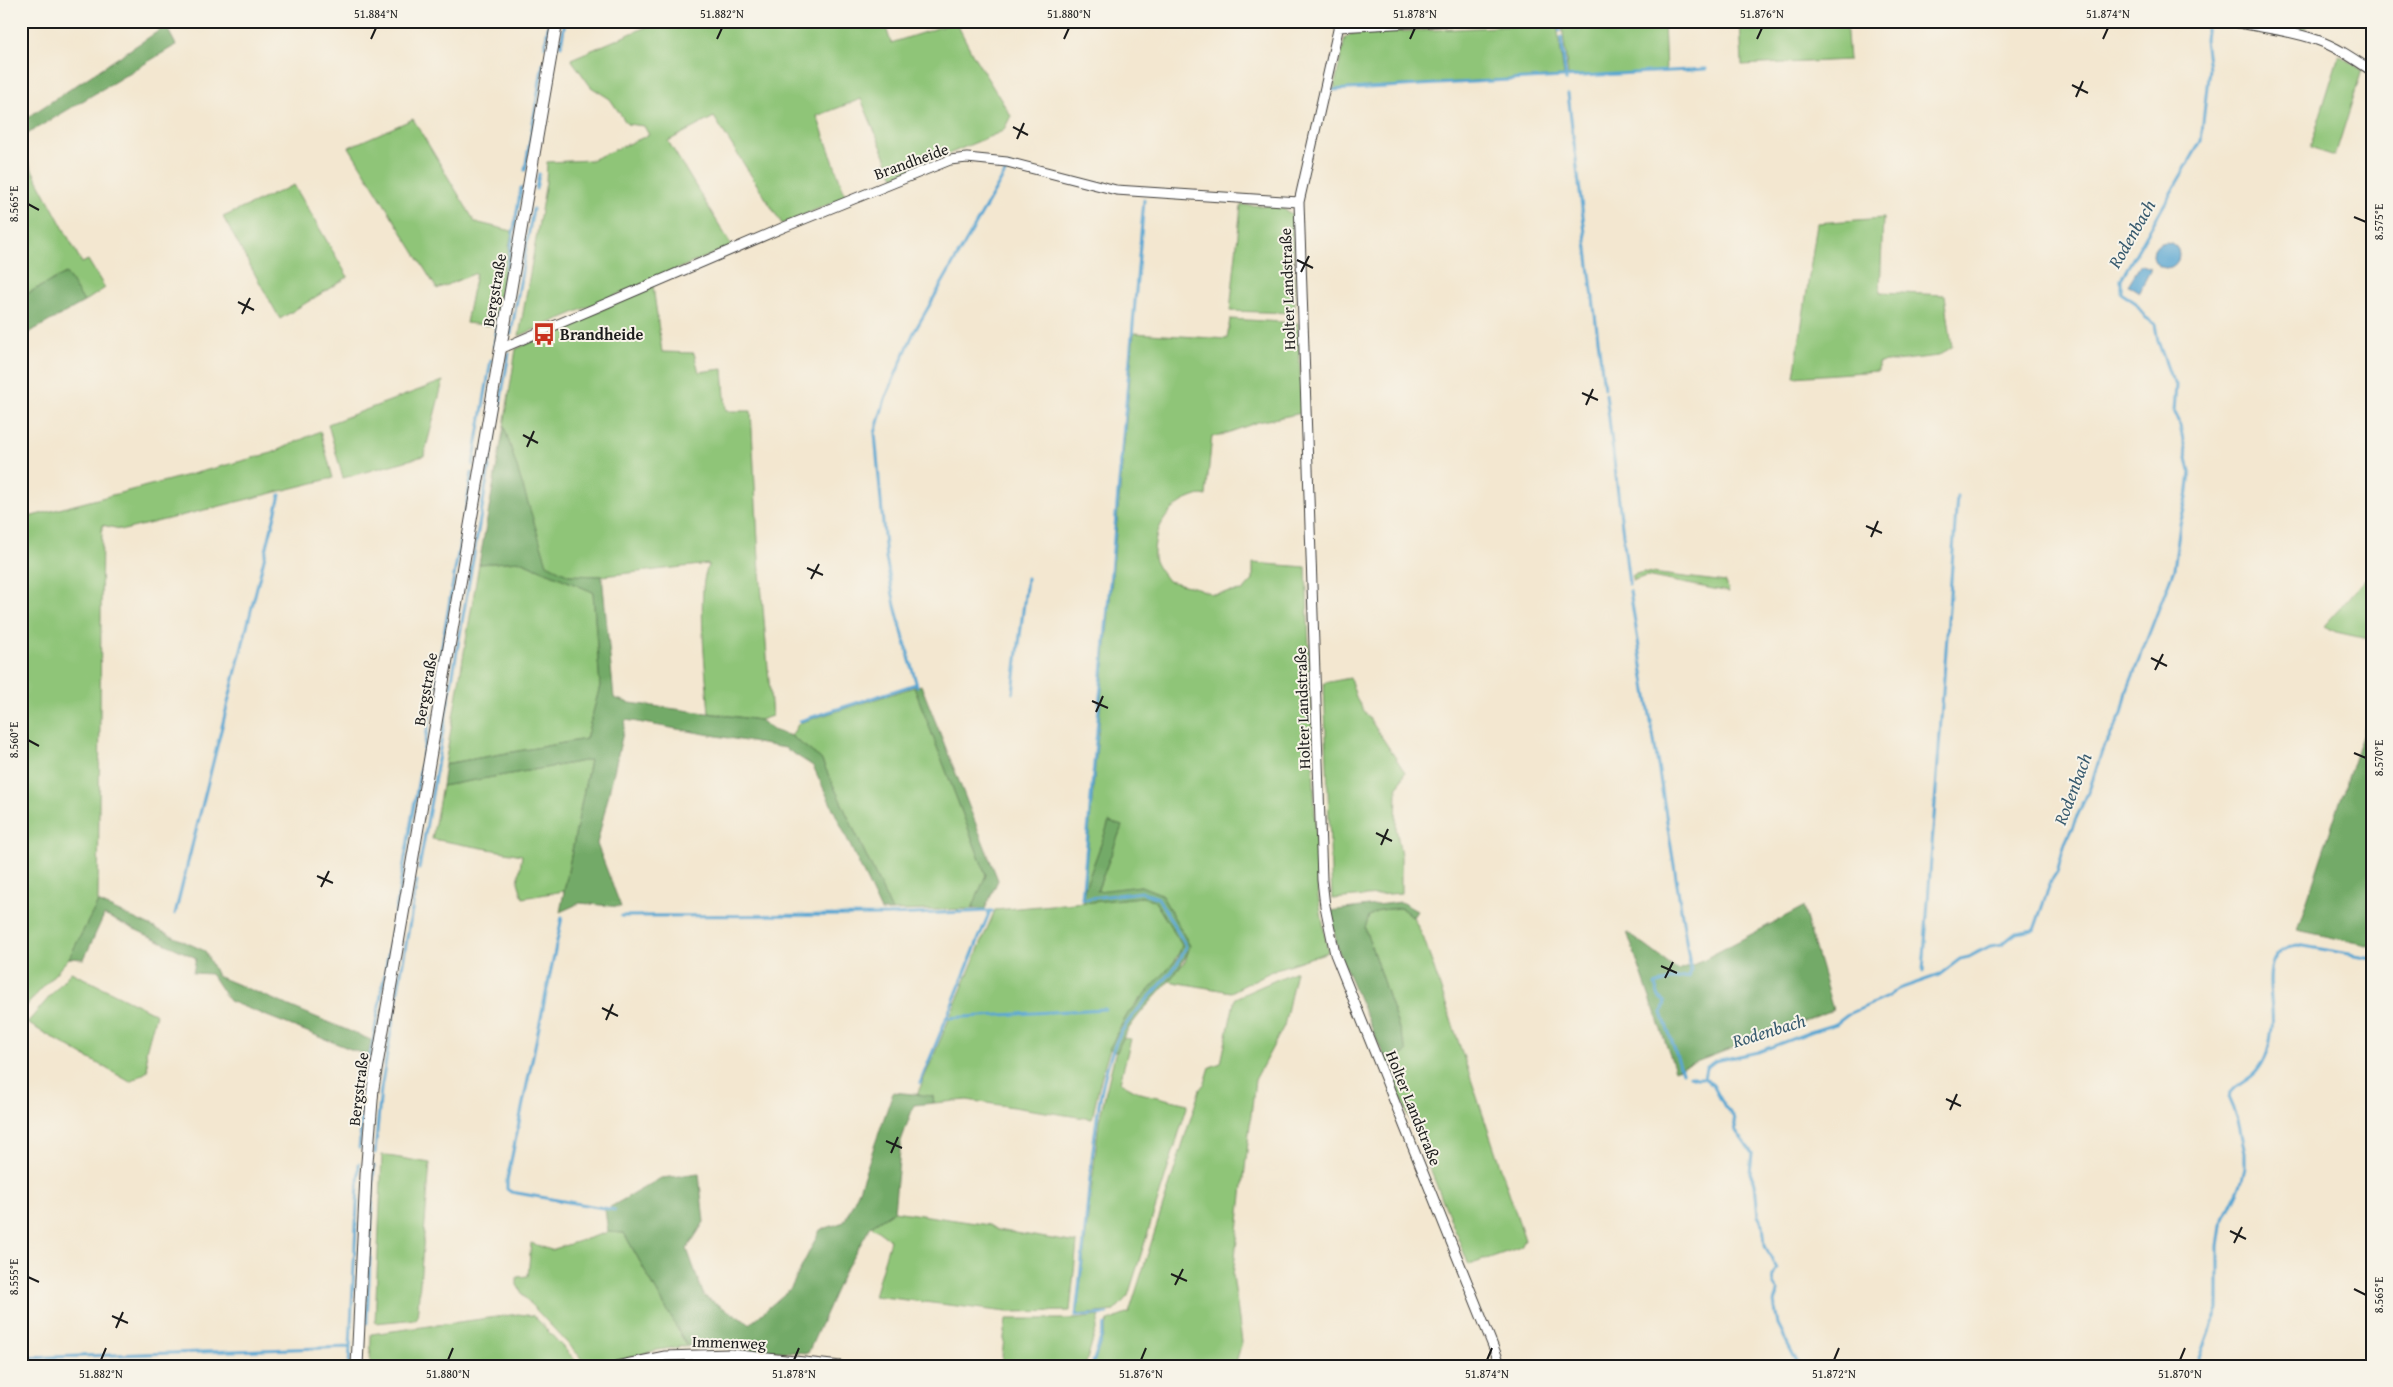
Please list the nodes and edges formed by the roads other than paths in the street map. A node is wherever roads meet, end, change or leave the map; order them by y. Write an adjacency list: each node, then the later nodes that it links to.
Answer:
1 (558, 21): 7 (street, Bergstraße)
2 (1449, 21): 4 (street)
3 (2229, 21): 5 (street)
4 (1339, 24): 6 (street, Holter Landstraße)
5 (2372, 71)
6 (1299, 202): 7 (street, Brandheide); 11 (street, Holter Landstraße)
7 (500, 349): 8 (street, Bergstraße)
8 (357, 1366)
9 (616, 1366): 10 (street, Immenweg)
10 (841, 1366)
11 (1501, 1366)

